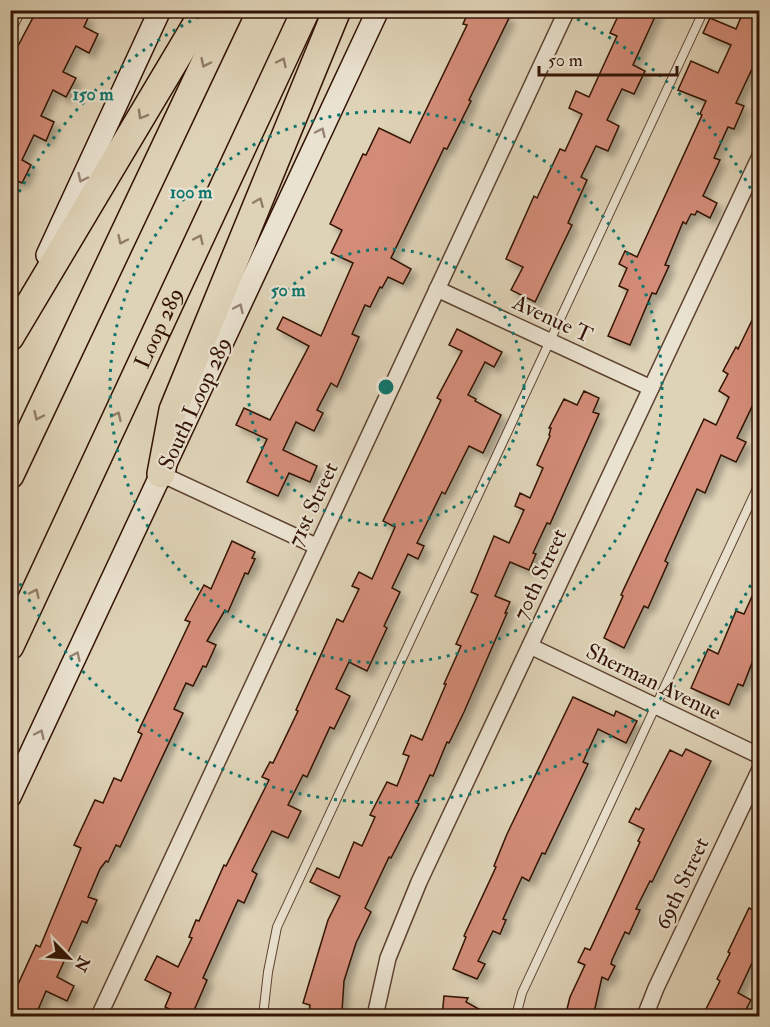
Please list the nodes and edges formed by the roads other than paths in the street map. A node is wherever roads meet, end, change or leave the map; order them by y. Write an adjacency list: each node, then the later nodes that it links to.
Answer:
1 (21, 10): 10 (lane)
2 (160, 10): 13 (main road, one-way to 13)
3 (205, 10): 13 (highway, one-way to 13)
4 (230, 10): 17 (highway, one-way to 17)
5 (306, 10): 20 (highway, Loop 289, one-way to 5)
6 (337, 10): 16 (highway, one-way to 6)
7 (378, 10): 16 (main road, South Loop 289, one-way to 7)
8 (567, 10): 12 (street, 71st Street)
9 (704, 10): 14 (lane)
10 (10, 33)
11 (759, 156): 15 (street, 70th Street)
12 (437, 289): 14 (street, Avenue T); 19 (street, 71st Street)
13 (10, 335)
14 (550, 341): 15 (street, Avenue T); 27 (lane)
15 (651, 388): 21 (street, 70th Street)
16 (161, 474): 19 (street); 25 (main road, South Loop 289, one-way to 16)
17 (10, 475)
18 (759, 482): 22 (lane)
19 (316, 546): 26 (street, 71st Street)
20 (10, 646)
21 (530, 646): 22 (street, Sherman Avenue); 28 (street, 70th Street)
22 (655, 706): 23 (street, Sherman Avenue); 29 (lane)
23 (759, 756)
24 (759, 769): 30 (street, 69th Street)
25 (10, 797)
26 (99, 1017)
27 (263, 1017)
28 (375, 1017)
29 (516, 1017)
30 (645, 1017)

